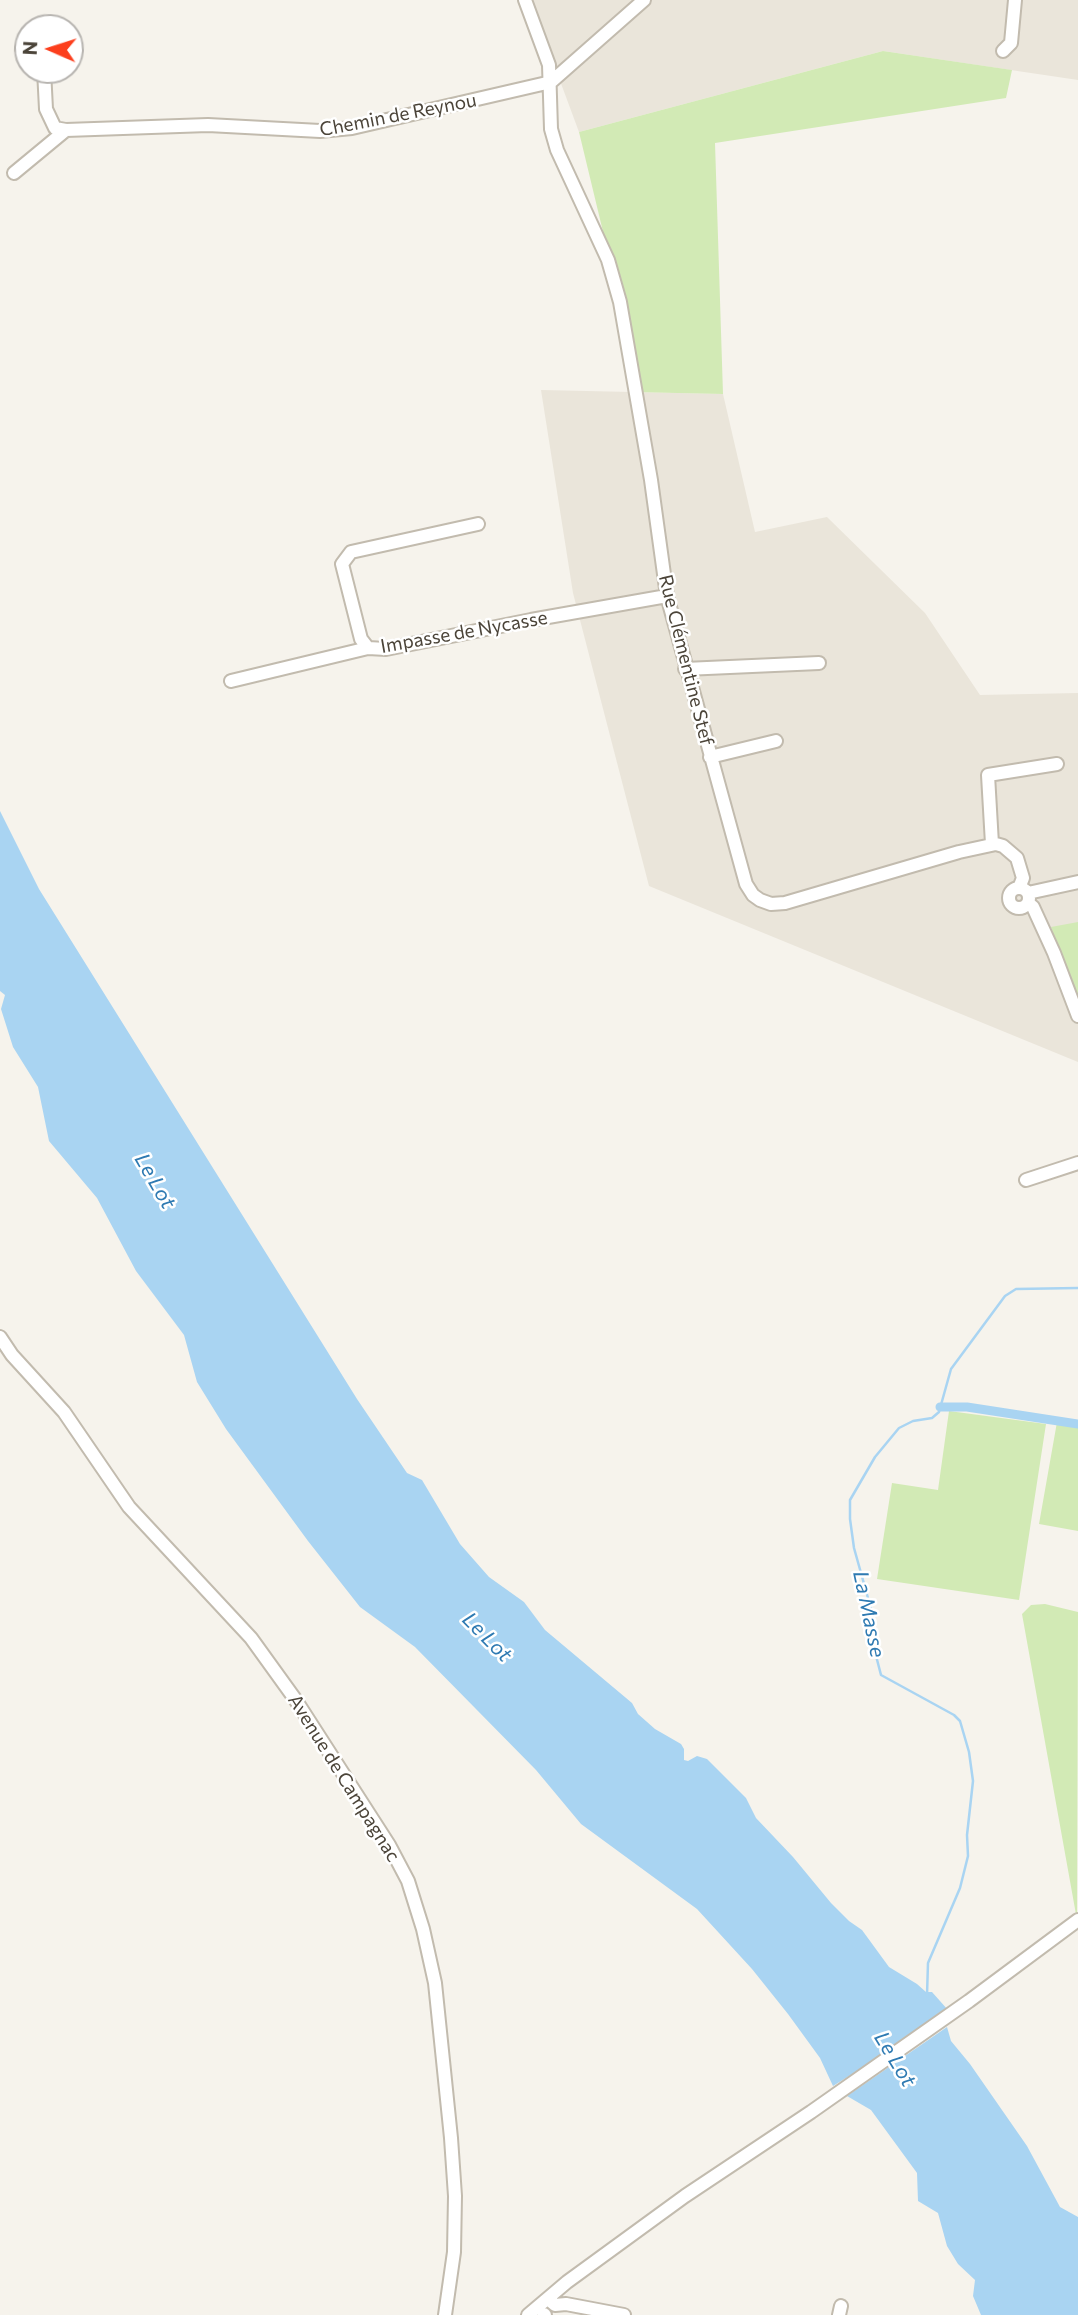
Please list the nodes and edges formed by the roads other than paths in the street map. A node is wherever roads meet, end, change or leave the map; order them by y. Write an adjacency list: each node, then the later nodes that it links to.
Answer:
1 (524, 0): 5 (street, Rue Clémentine Stef)
2 (644, 0): 5 (street, Chemin de Reynou)
3 (1015, 0): 4 (street)
4 (1003, 51)
5 (551, 82): 7 (street, Chemin de Reynou); 10 (street, Rue Clémentine Stef)
6 (45, 84): 7 (street)
7 (66, 130): 8 (street)
8 (14, 173)
9 (478, 524): 11 (street, Impasse de Nycasse)
10 (667, 596): 11 (street, Impasse de Nycasse); 13 (street, Rue Clémentine Stef)
11 (368, 648): 14 (street)
12 (819, 663): 13 (street)
13 (685, 669): 16 (street, Rue Clémentine Stef)
14 (231, 681)
15 (776, 741): 16 (street)
16 (710, 757): 18 (street, Rue Clémentine Stef)
17 (1057, 764): 18 (street)
18 (992, 844): 20 (street)
19 (1078, 882): 20 (street)
20 (1025, 894): 21 (street)
21 (1078, 1016)
22 (1078, 1163): 23 (street)
23 (1026, 1181)
24 (0, 1337): 29 (street, Avenue de Campagnac)
25 (1078, 1920): 27 (street)
26 (1078, 1935): 27 (street)
27 (1054, 1936): 28 (street)
28 (551, 2302): 30 (street); 31 (street); 32 (street)
29 (445, 2315)
30 (528, 2315)
31 (594, 2315)
32 (624, 2315)

